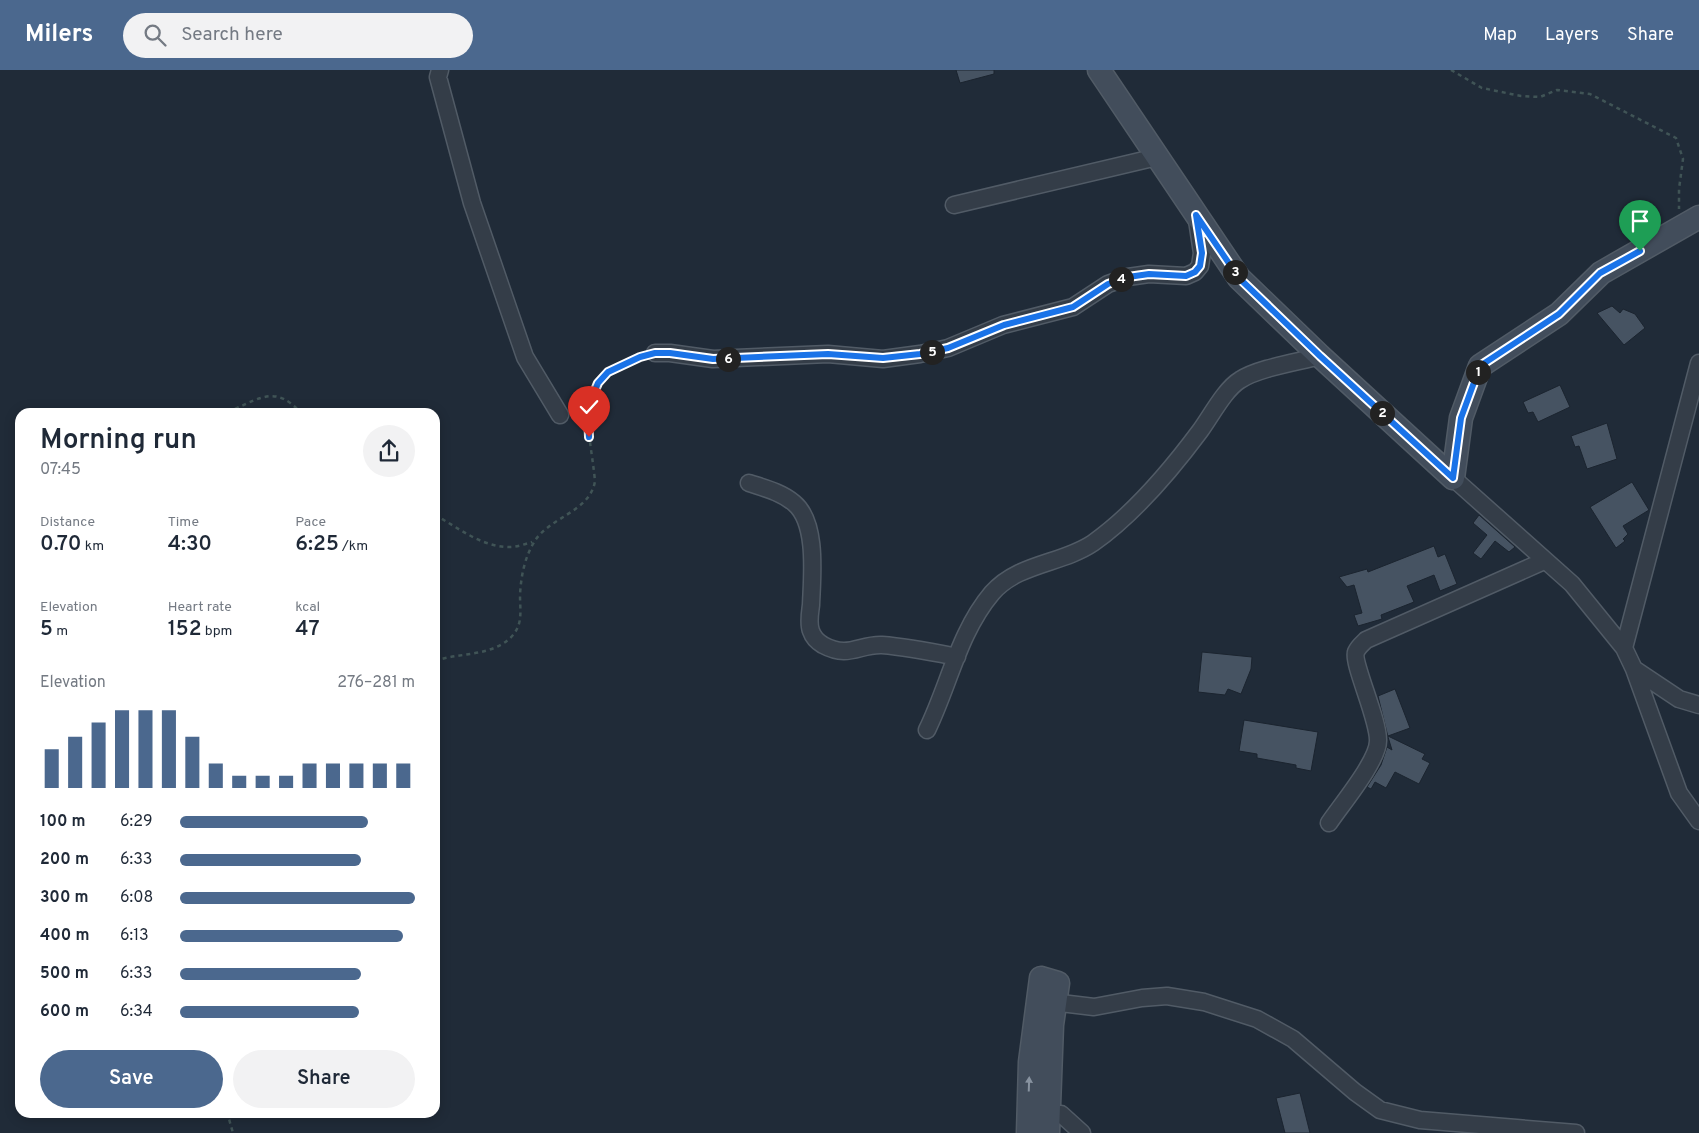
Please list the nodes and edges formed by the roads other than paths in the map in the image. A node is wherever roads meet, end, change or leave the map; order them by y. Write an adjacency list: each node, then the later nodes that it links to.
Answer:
1 (440, 70): 10 (street)
2 (1099, 70): 3 (street)
3 (1157, 157): 4 (street); 5 (street)
4 (954, 205)
5 (1196, 215): 7 (street); 8 (street)
6 (1699, 217): 11 (street)
7 (655, 353)
8 (1320, 356): 11 (street); 15 (street)
9 (1699, 363): 14 (street)
10 (560, 415)
11 (1453, 478): 13 (street)
12 (749, 483): 15 (street)
13 (1544, 561): 14 (street); 20 (street)
14 (1624, 648): 16 (street)
15 (957, 657): 18 (street)
16 (1634, 669): 17 (street); 19 (street)
17 (1699, 706)
18 (927, 730)
19 (1699, 822)
20 (1329, 823)
21 (1046, 1002): 23 (street, one-way to 21); 24 (street); 26 (street)
22 (1062, 1114): 25 (street)
23 (1028, 1133)
24 (1048, 1133)
25 (1082, 1133)
26 (1576, 1133)

